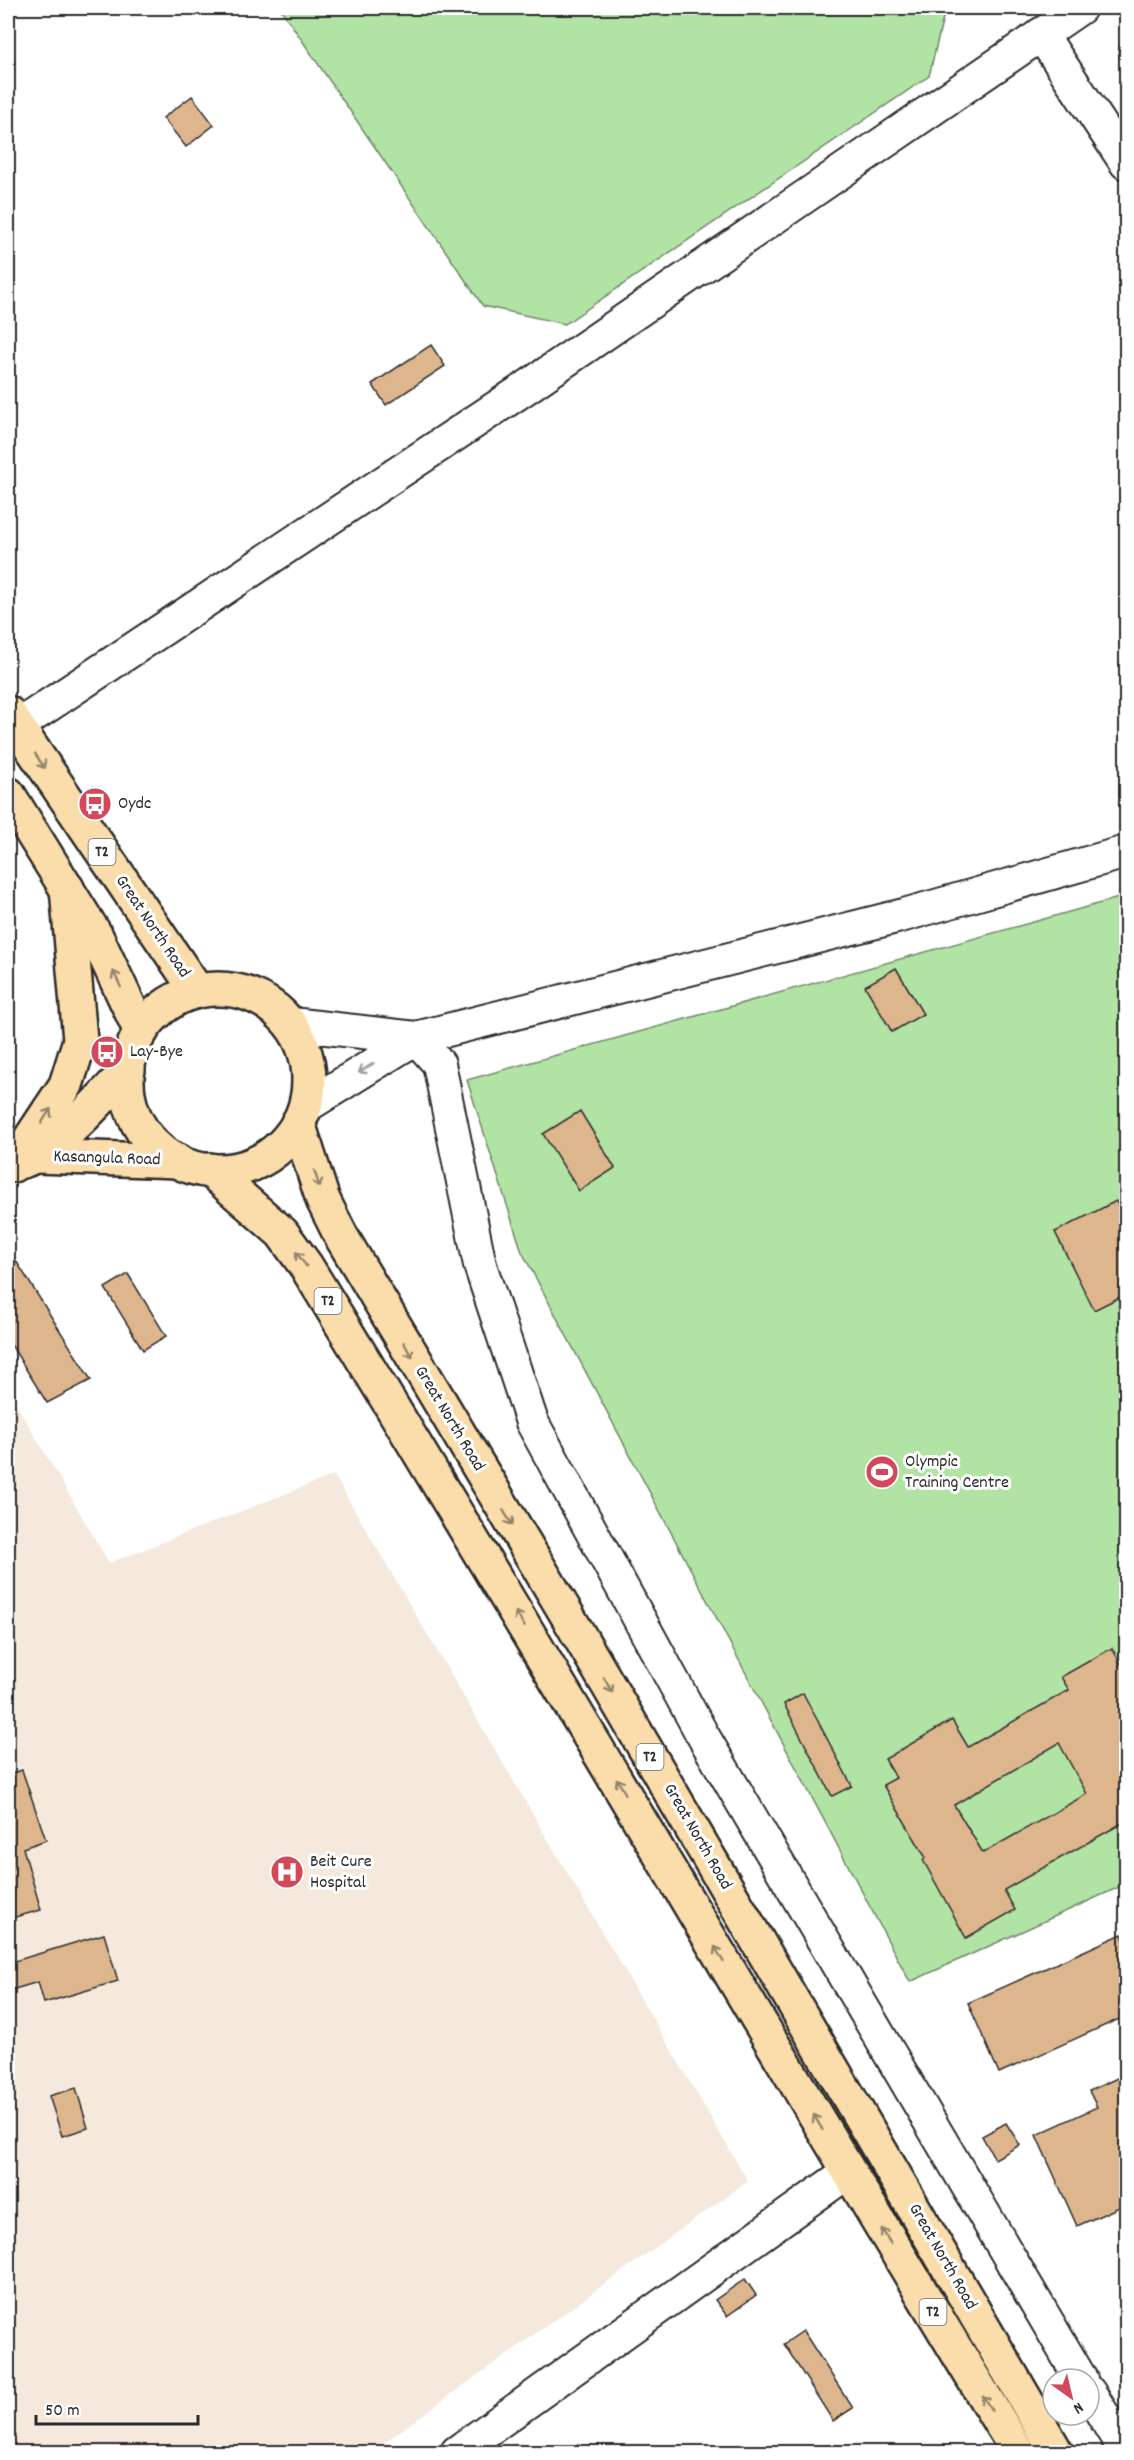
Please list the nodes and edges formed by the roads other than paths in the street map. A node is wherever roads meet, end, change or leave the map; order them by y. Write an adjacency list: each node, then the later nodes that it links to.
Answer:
1 (1080, 8): 2 (street)
2 (1041, 34): 3 (street); 4 (street)
3 (1126, 163)
4 (12, 720): 8 (main road, Great North Road / T2, one-way to 8)
5 (8, 794): 7 (main road)
6 (1126, 852): 11 (street)
7 (67, 888): 10 (main road, one-way to 7); 15 (main road, one-way to 7)
8 (197, 991): 9 (main road, T2); 10 (main road, T2)
9 (291, 1024): 11 (street); 13 (main road, T2)
10 (141, 1032): 12 (main road, T2)
11 (416, 1038): 13 (street, one-way to 13); 18 (street)
12 (128, 1070): 14 (main road, T2); 15 (main road, Kasangula Road)
13 (302, 1115): 16 (main road, T2); 22 (main road, Great North Road / T2, one-way to 22)
14 (178, 1161): 15 (main road, Kasangula Road); 16 (main road, T2)
15 (19, 1163)
16 (210, 1170): 17 (main road, Great North Road / T2, one-way to 16)
17 (848, 2172): 20 (street); 21 (main road, Great North Road / T2, one-way to 17)
18 (1074, 2367)
19 (1101, 2411): 23 (street)
20 (457, 2452)
21 (1018, 2452)
22 (1056, 2452)
23 (1126, 2452)

